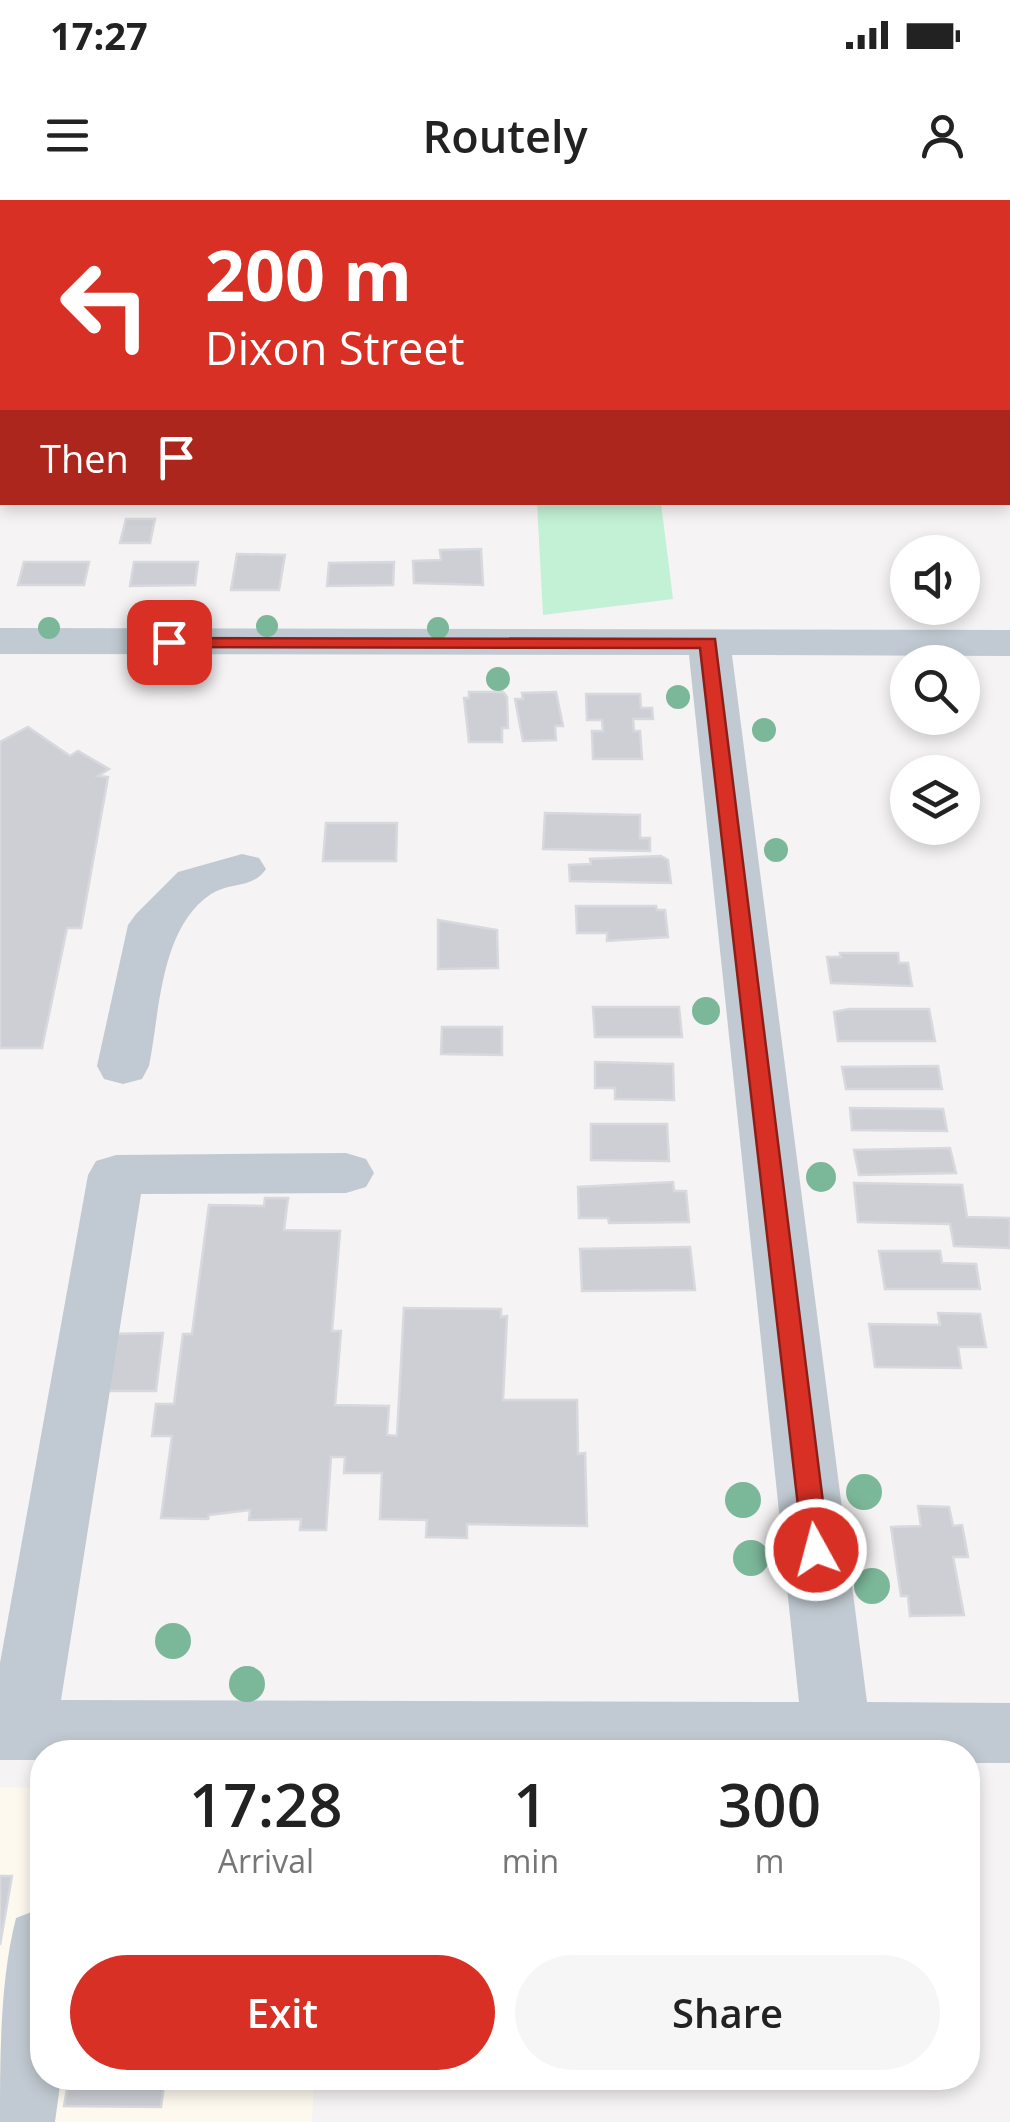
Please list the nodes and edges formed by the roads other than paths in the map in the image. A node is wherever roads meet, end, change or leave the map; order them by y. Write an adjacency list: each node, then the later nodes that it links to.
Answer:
1 (0, 641): 2 (street)
2 (708, 642): 3 (street); 7 (street)
3 (1010, 643)
4 (242, 869): 5 (street)
5 (123, 1066)
6 (346, 1172): 9 (street)
7 (837, 1733): 8 (street); 9 (street)
8 (1010, 1733)
9 (42, 1735)
10 (30, 2026): 11 (street)
11 (16, 2122)

